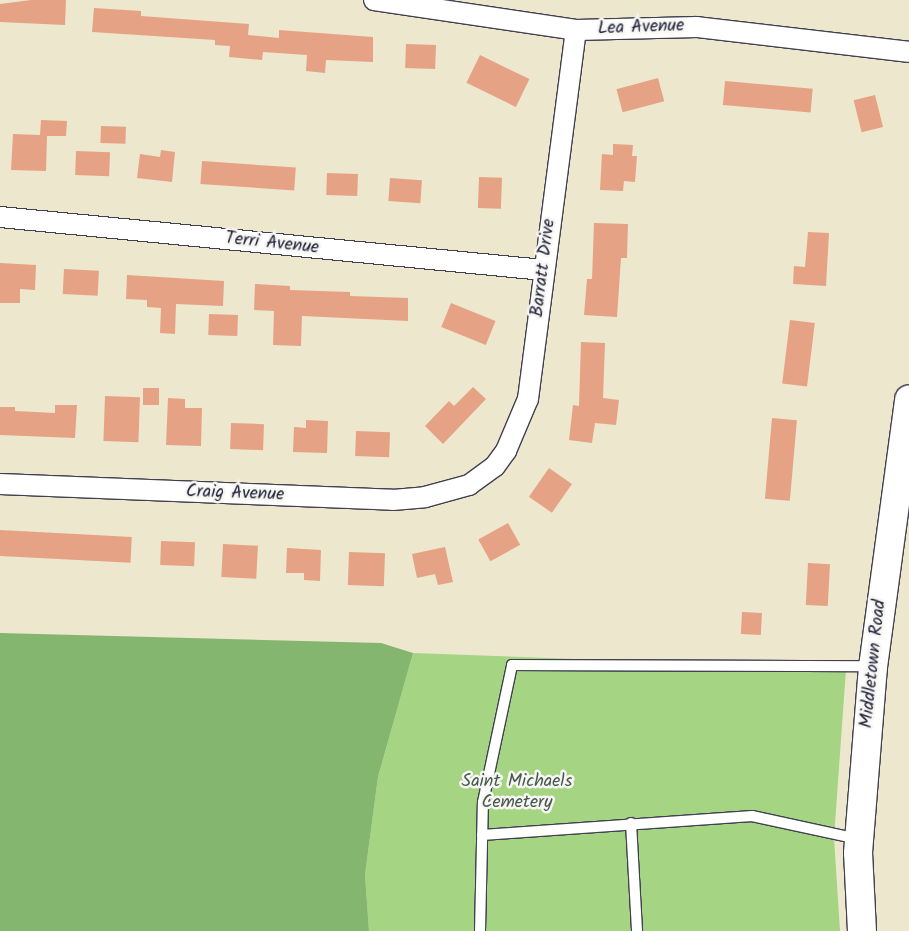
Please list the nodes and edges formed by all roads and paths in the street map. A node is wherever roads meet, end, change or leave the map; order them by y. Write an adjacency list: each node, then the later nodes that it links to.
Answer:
1 (374, 0): 2 (street, Lea Avenue)
2 (576, 30): 3 (street, Lea Avenue); 5 (street, Barratt Drive)
3 (909, 52)
4 (0, 217): 5 (street, Terri Avenue)
5 (543, 270): 8 (street, Barratt Drive)
6 (909, 399): 9 (street, Middletown Road)
7 (0, 484): 8 (street, Craig Avenue)
8 (469, 485)
9 (899, 532): 10 (street, Middletown Road)
10 (873, 666): 12 (lane); 13 (street, Middletown Road)
11 (631, 823): 12 (lane); 13 (lane); 15 (lane)
12 (482, 835): 14 (lane)
13 (860, 839): 16 (street, Middletown Road)
14 (480, 931)
15 (636, 931)
16 (862, 931)

